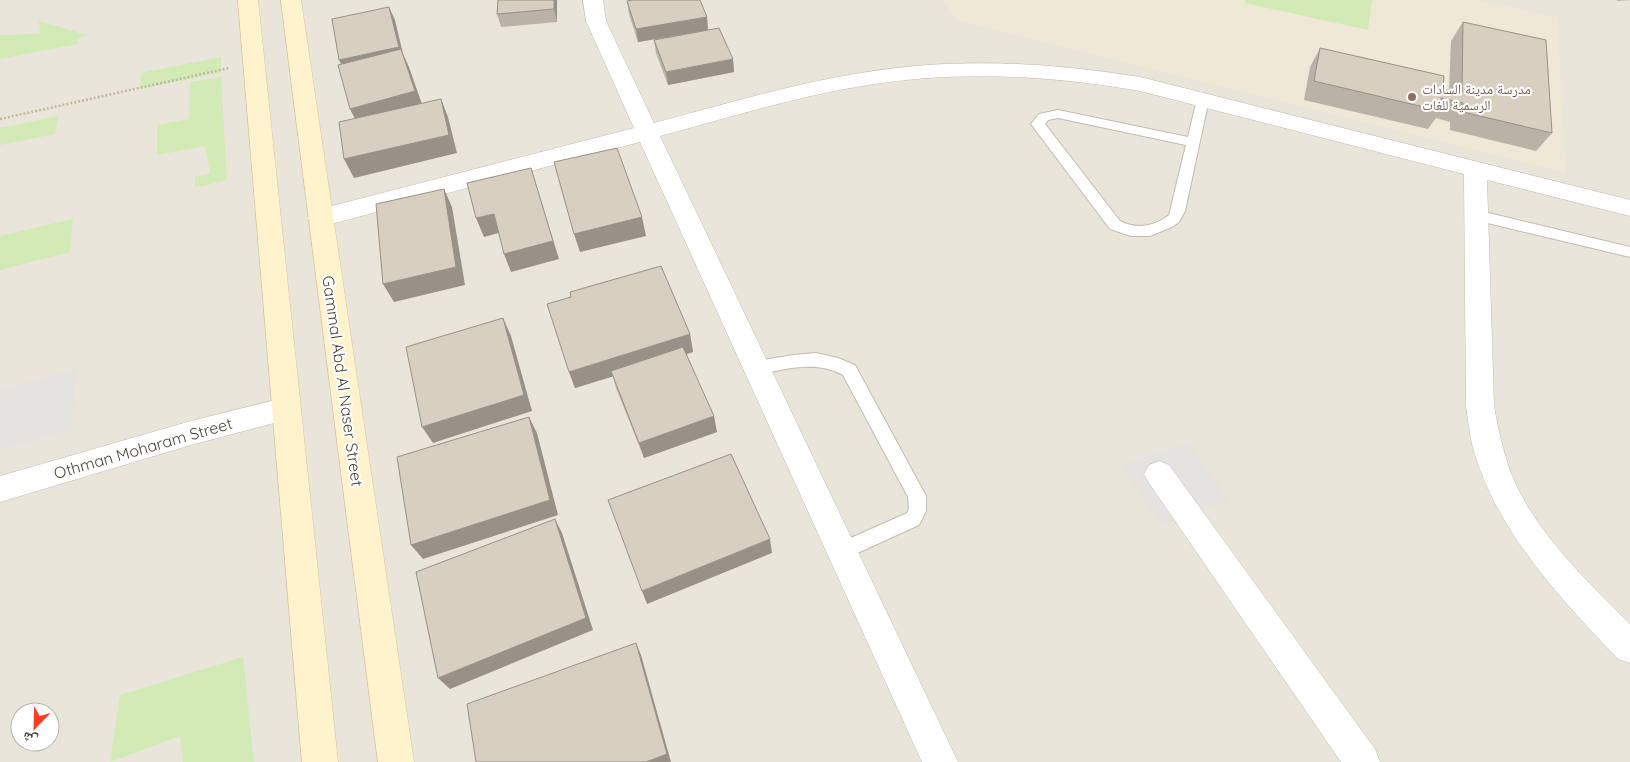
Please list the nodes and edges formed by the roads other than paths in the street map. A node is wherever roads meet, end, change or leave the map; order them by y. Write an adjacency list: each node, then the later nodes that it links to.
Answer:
1 (248, 0): 13 (main road)
2 (291, 0): 10 (main road, Gammal Abd Al Naser Street)
3 (593, 0): 5 (street)
4 (1203, 99): 5 (street); 6 (lane); 7 (street)
5 (647, 133): 10 (street); 12 (street)
6 (1193, 142): 6 (lane)
7 (1475, 169): 8 (street); 9 (street)
8 (1630, 208)
9 (1476, 216): 11 (lane); 17 (street)
10 (320, 218): 19 (main road, Gammal Abd Al Naser Street)
11 (1630, 252)
12 (757, 368): 16 (street); 16 (lane)
13 (287, 409): 15 (street, Othman Moharam Street); 18 (main road)
14 (1159, 474): 21 (street)
15 (0, 489)
16 (842, 551): 20 (street)
17 (1630, 647)
18 (320, 762)
19 (396, 762)
20 (940, 762)
21 (1362, 762)

